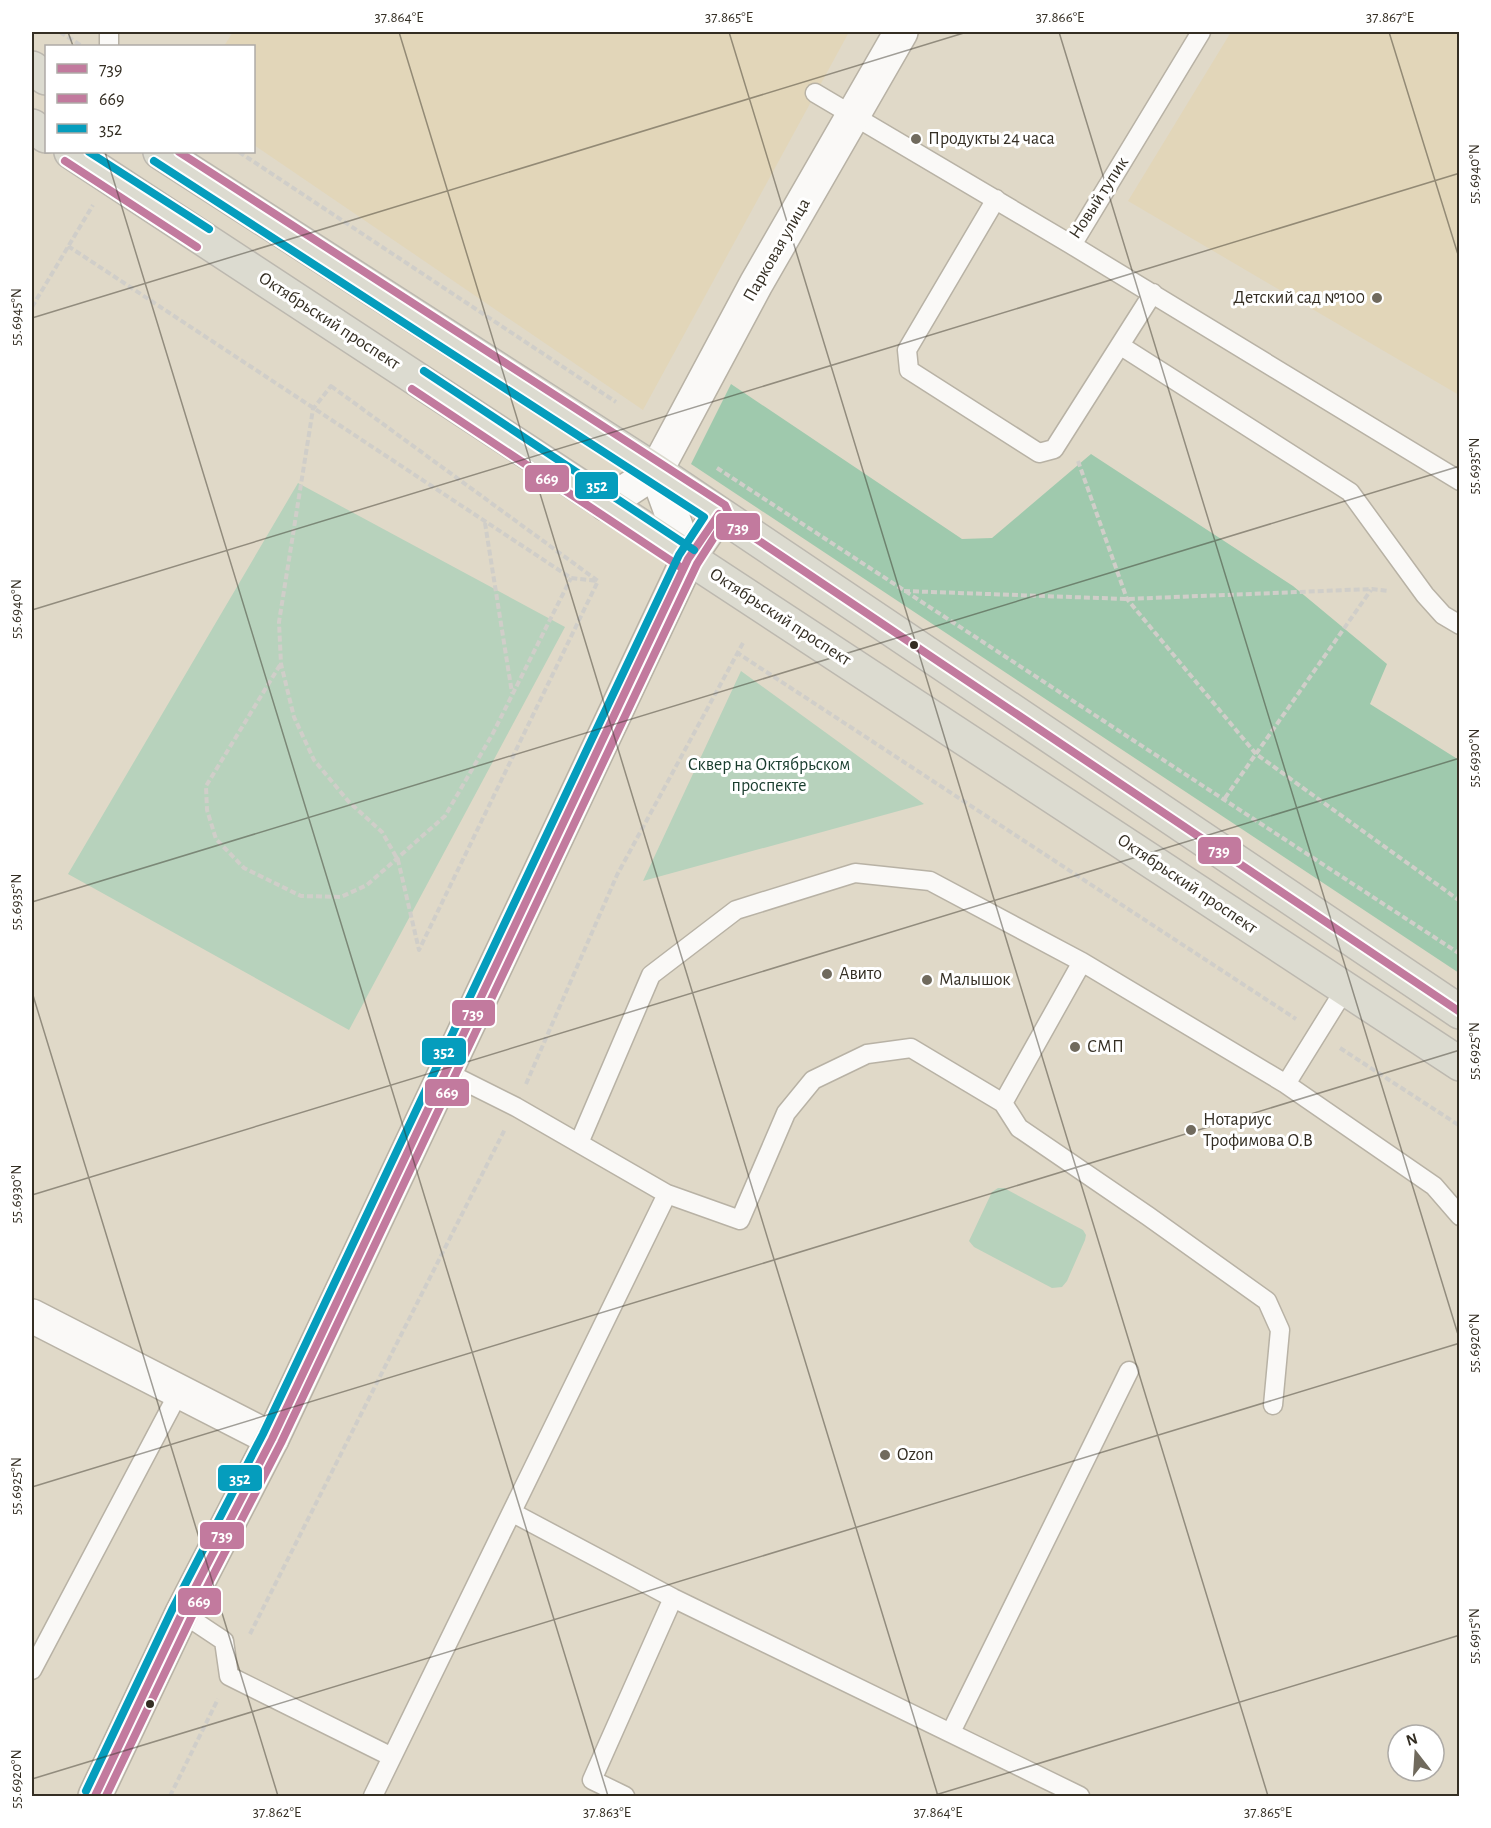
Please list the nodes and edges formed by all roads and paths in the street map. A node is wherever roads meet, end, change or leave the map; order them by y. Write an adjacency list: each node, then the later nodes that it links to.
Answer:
1 (60, 32): 4 (path)
2 (901, 32): 8 (street, Парковая улица)
3 (1201, 32): 16 (lane, Новый тупик)
4 (80, 45)
5 (32, 68): 6 (main road)
6 (45, 77)
7 (815, 93): 8 (lane, Новый тупик)
8 (855, 116): 15 (lane, Новый тупик); 25 (street, Парковая улица)
9 (32, 126): 10 (main road)
10 (45, 135)
11 (73, 153): 14 (main road, Октябрьский проспект)
12 (162, 153): 25 (main road)
13 (241, 153): 21 (path)
14 (110, 177): 17 (path); 27 (main road, Октябрьский проспект)
15 (996, 199): 16 (lane, Новый тупик); 23 (lane)
16 (1072, 245): 18 (lane)
17 (68, 246): 19 (path); 22 (path)
18 (1153, 293): 20 (lane); 26 (lane)
19 (32, 307)
20 (1121, 346): 23 (lane); 35 (lane)
21 (624, 407)
22 (314, 409): 29 (path); 32 (path); 40 (path)
23 (1066, 430): 36 (path)
24 (707, 462): 34 (path)
25 (656, 471): 27 (street); 28 (main road); 30 (street)
26 (1460, 481)
27 (606, 504): 30 (main road, Октябрьский проспект)
28 (719, 514): 30 (street); 49 (main road)
29 (485, 522): 31 (path); 41 (path)
30 (688, 559): 48 (main road, Октябрьский проспект); 52 (street)
31 (571, 578): 32 (path); 41 (path)
32 (598, 581): 44 (path)
33 (1372, 589): 35 (path); 36 (path); 42 (path)
34 (903, 591): 36 (path); 43 (path)
35 (1425, 596): 37 (lane)
36 (1127, 599): 42 (path)
37 (1460, 625)
38 (744, 641): 39 (path)
39 (736, 652): 50 (path); 55 (path)
40 (281, 664): 44 (path); 44 (path)
41 (512, 694): 44 (path)
42 (1256, 754): 43 (path); 45 (path)
43 (1225, 798): 46 (path)
44 (398, 860)
45 (1460, 902)
46 (1460, 954)
47 (1082, 962): 53 (lane); 54 (lane); 57 (lane)
48 (1345, 989): 50 (lane); 51 (main road, Октябрьский проспект)
49 (1460, 1012)
50 (1319, 1034): 53 (lane); 56 (path)
51 (1460, 1064)
52 (446, 1072): 55 (lane); 64 (street)
53 (1286, 1084): 59 (lane)
54 (1003, 1103): 58 (lane); 63 (lane)
55 (516, 1107): 57 (lane); 69 (path)
56 (1460, 1126)
57 (579, 1143): 58 (lane)
58 (667, 1194): 65 (lane)
59 (1460, 1216)
60 (32, 1316): 62 (street)
61 (1128, 1371): 70 (lane)
62 (179, 1392): 64 (street); 68 (lane)
63 (1273, 1405)
64 (272, 1439): 67 (street)
65 (513, 1513): 66 (lane); 71 (lane)
66 (673, 1598): 70 (lane); 75 (lane)
67 (182, 1613): 69 (lane); 72 (street)
68 (32, 1670)
69 (229, 1676): 71 (lane); 73 (path)
70 (951, 1732): 76 (lane)
71 (392, 1757): 74 (lane)
72 (95, 1797)
73 (170, 1797)
74 (373, 1797)
75 (625, 1797)
76 (1080, 1797)

